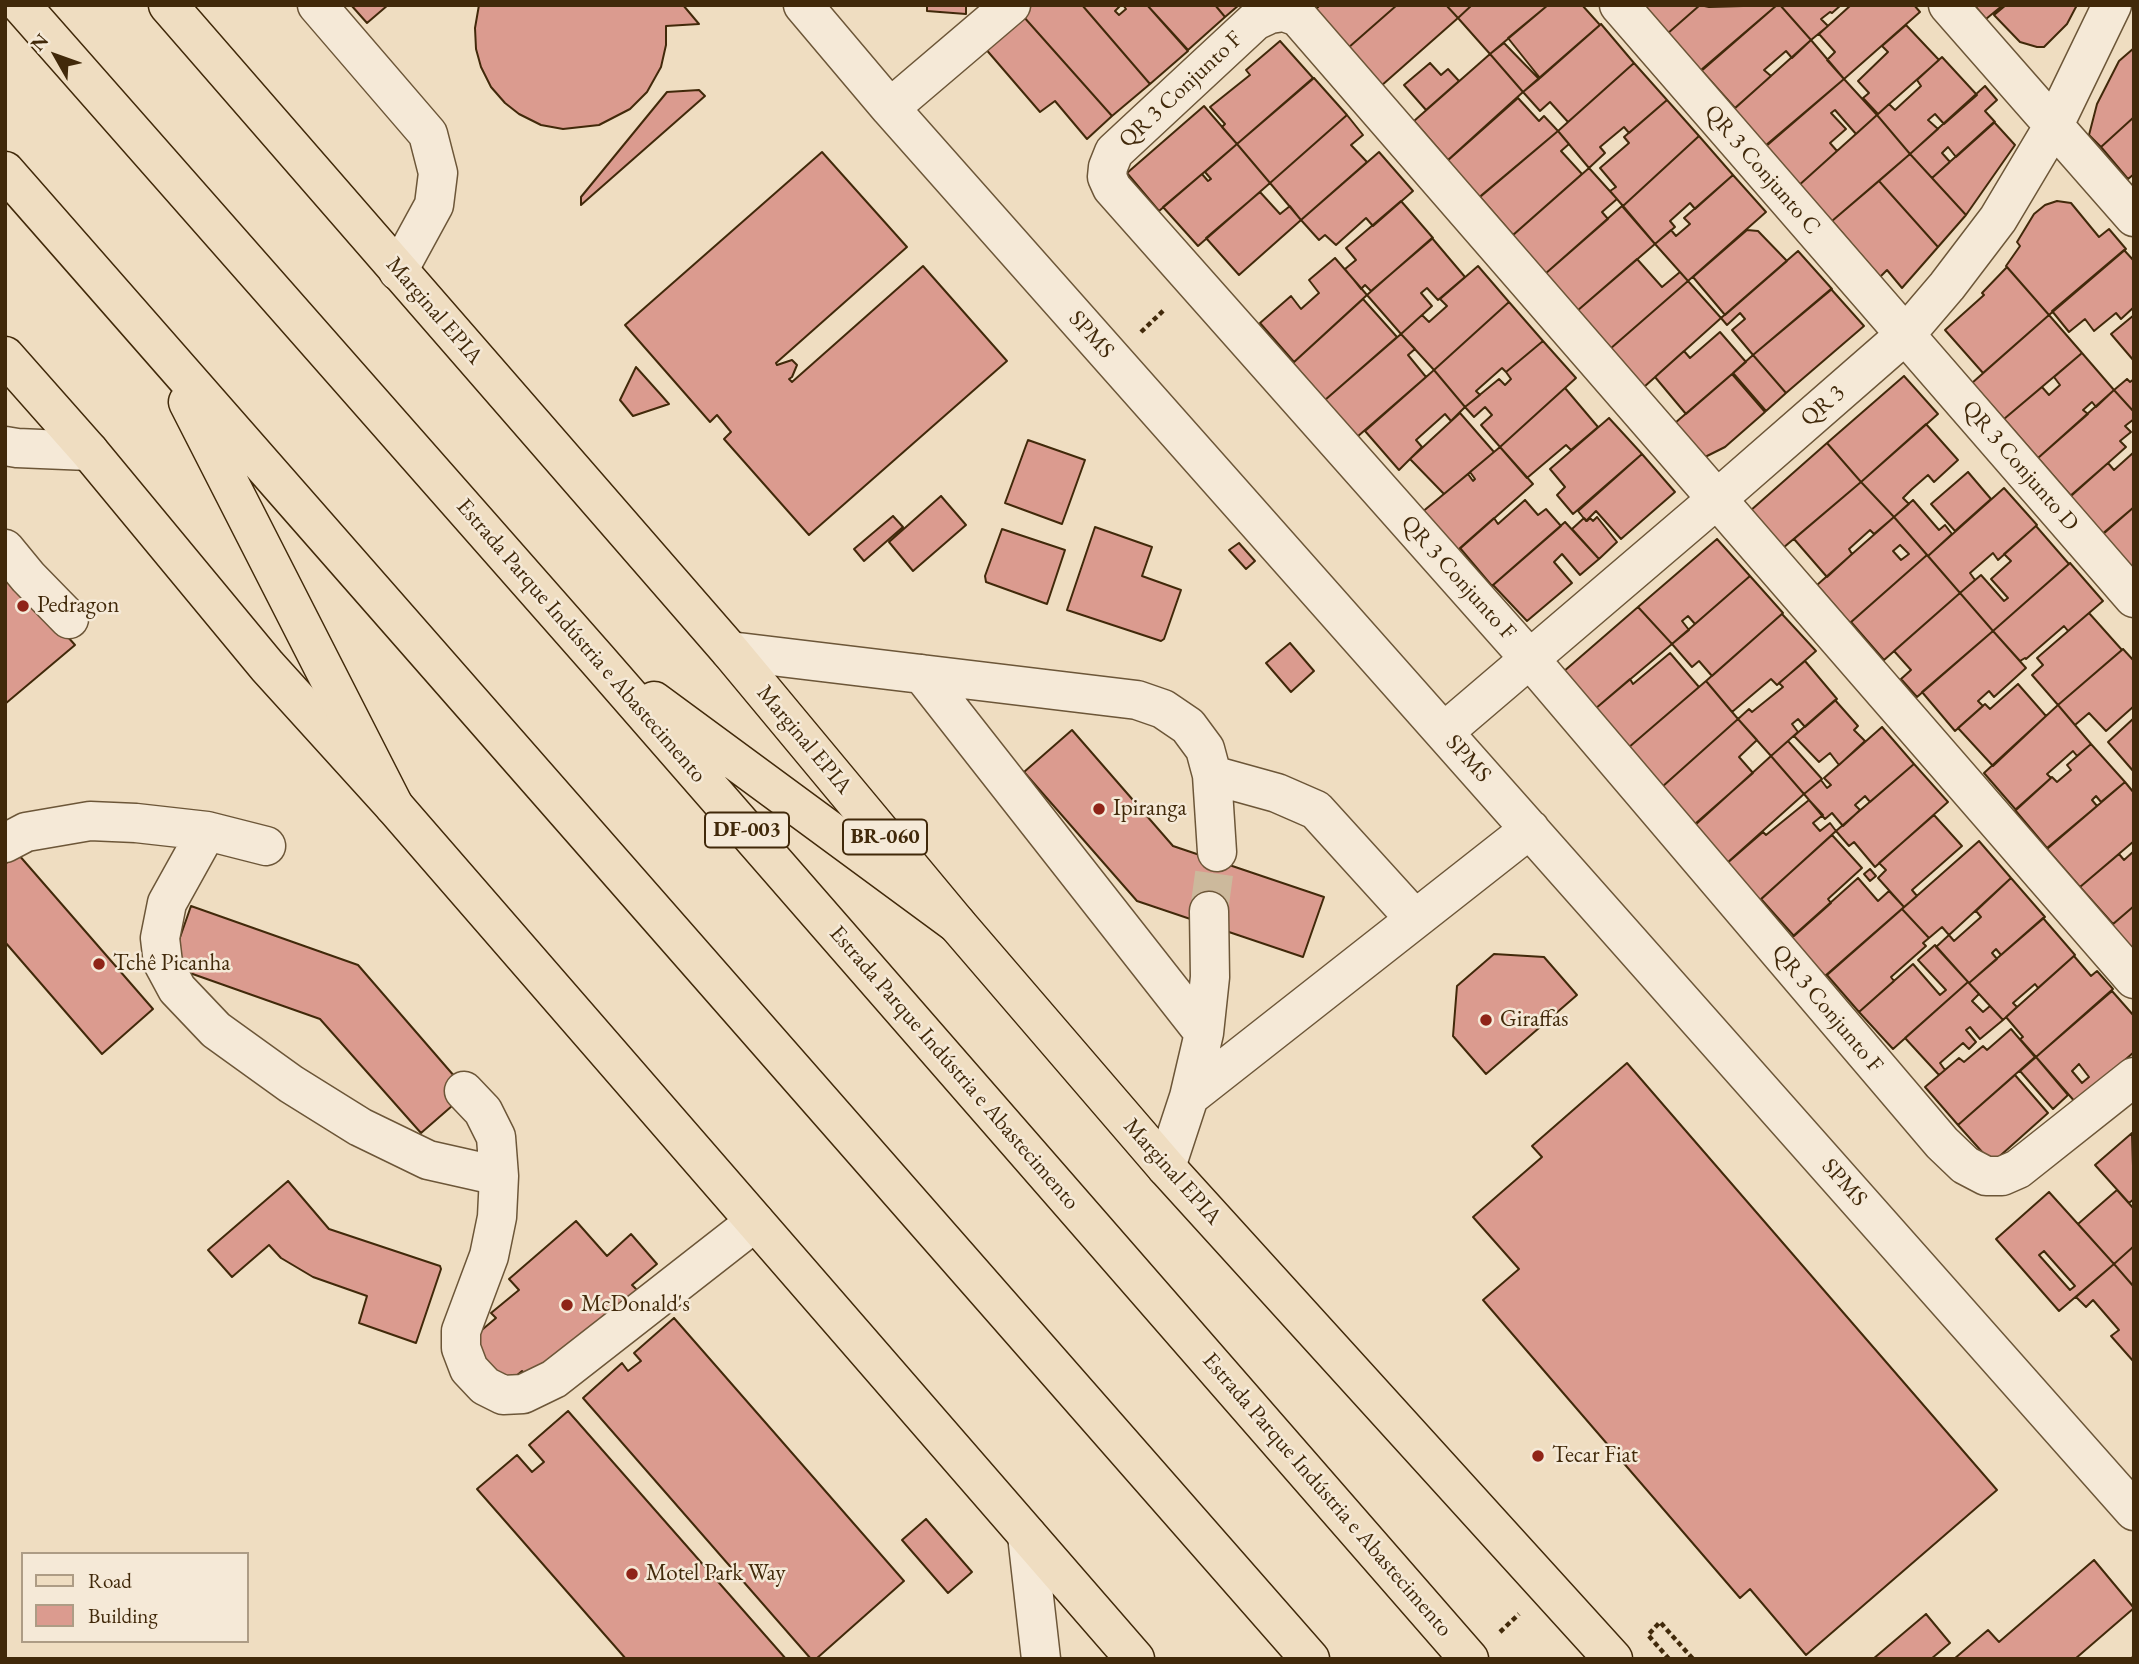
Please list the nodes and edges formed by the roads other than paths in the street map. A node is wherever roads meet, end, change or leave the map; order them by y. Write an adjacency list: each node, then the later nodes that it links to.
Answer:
1 (20, 5): 25 (main road, Estrada Parque Indústria e Abastecimento / DF-003)
2 (168, 5): 13 (main road, Marginal EPIA / BR-060)
3 (317, 5): 13 (street)
4 (803, 5): 9 (street, SPMS)
5 (1012, 5): 9 (street)
6 (1619, 5): 14 (street, QR 3 Conjunto C)
7 (1948, 5): 10 (street)
8 (2112, 5): 10 (street, QR 3)
9 (890, 108): 27 (street, SPMS)
10 (2054, 124): 12 (street); 14 (street, QR 3)
11 (5, 171): 15 (main road)
12 (2134, 217)
13 (398, 271): 23 (main road, Marginal EPIA / BR-060)
14 (1906, 334): 19 (street, QR 3); 21 (street, QR 3 Conjunto D)
15 (161, 351): 29 (main road); 50 (main road)
16 (5, 356): 18 (main road)
17 (5, 446): 18 (street)
18 (89, 451): 29 (main road)
19 (1717, 499): 24 (street, QR 3); 24 (street, QR 3 Conjunto F); 38 (street, QR 3 Conjunto F)
20 (5, 549): 22 (street)
21 (2134, 598)
22 (69, 619)
23 (730, 651): 26 (street); 37 (main road, Marginal EPIA / BR-060)
24 (1528, 658): 27 (street, QR 3); 40 (street, QR 3 Conjunto F)
25 (597, 659): 37 (main road); 51 (main road, Estrada Parque Indústria e Abastecimento / DF-003)
26 (922, 674): 28 (street); 39 (street)
27 (1444, 732): 30 (street, SPMS)
28 (1212, 775): 34 (street); 36 (street)
29 (394, 807): 45 (main road)
30 (1530, 829): 36 (street); 46 (street, SPMS)
31 (207, 831): 32 (street); 33 (street); 44 (street)
32 (5, 843)
33 (266, 846)
34 (1217, 852)
35 (1209, 911): 39 (street)
36 (1415, 919): 42 (street)
37 (957, 924): 43 (main road, Marginal EPIA / BR-060)
38 (2134, 979)
39 (1204, 1033): 42 (street)
40 (2134, 1077)
41 (464, 1091): 44 (street)
42 (1189, 1097): 43 (street)
43 (1166, 1167): 52 (main road, Marginal EPIA / BR-060)
44 (499, 1176): 45 (street)
45 (755, 1222): 47 (main road)
46 (2134, 1511)
47 (1027, 1535): 48 (street); 49 (main road)
48 (1041, 1659)
49 (1135, 1659)
50 (1310, 1659)
51 (1469, 1659)
52 (1613, 1659)

